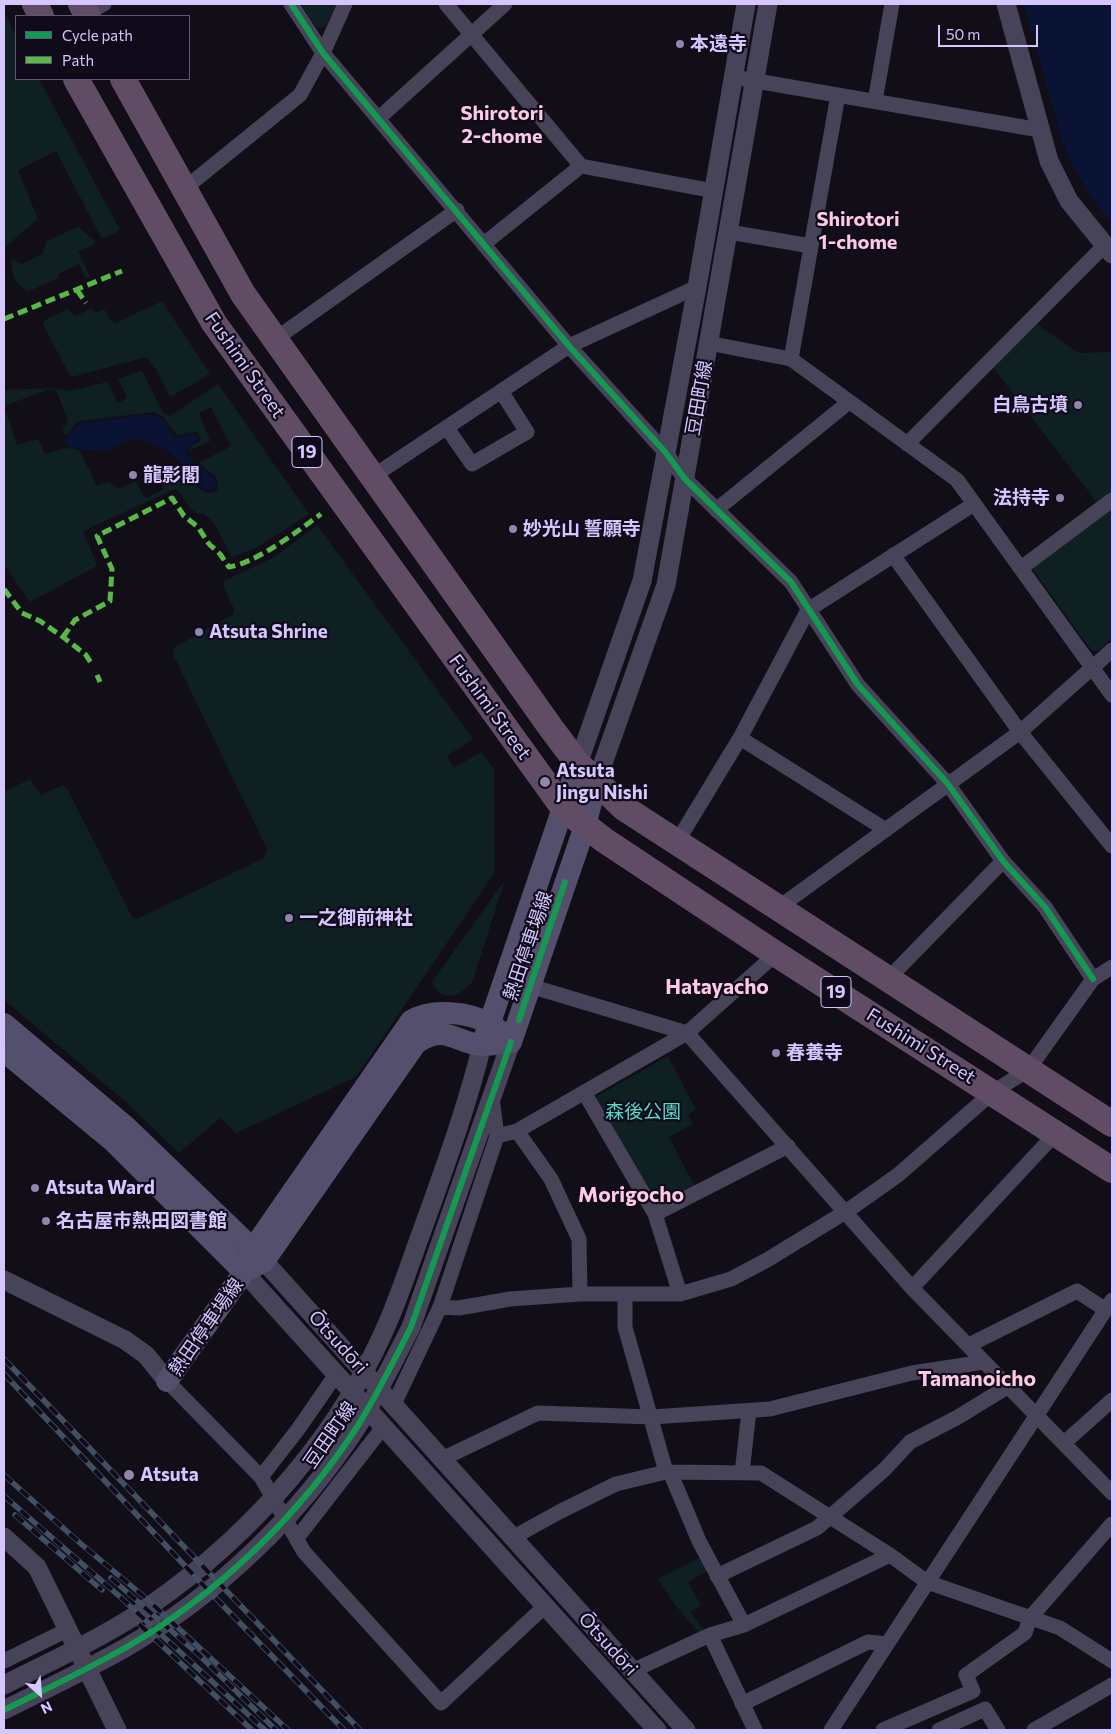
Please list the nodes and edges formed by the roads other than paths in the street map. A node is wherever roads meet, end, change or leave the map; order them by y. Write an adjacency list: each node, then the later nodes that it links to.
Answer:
1 (35, 4): 10 (highway)
2 (291, 4): 12 (street)
3 (345, 4): 12 (street)
4 (446, 4): 11 (street)
5 (505, 4): 11 (street)
6 (746, 4): 13 (street, 豆田町線)
7 (768, 4): 16 (street, 豆田町線)
8 (892, 4): 18 (street)
9 (1006, 4): 20 (street)
10 (41, 15)
11 (472, 36): 19 (street); 21 (street)
12 (323, 53): 19 (street); 22 (street)
13 (733, 77): 16 (street); 23 (street, 豆田町線)
14 (77, 80): 55 (highway, Fushimi Street / 19)
15 (123, 80): 22 (highway, Fushimi Street / 19)
16 (754, 80): 17 (street); 25 (street, 豆田町線)
17 (838, 95): 18 (street); 27 (street)
18 (875, 101): 20 (street)
19 (379, 118): 24 (street)
20 (1040, 130): 28 (street)
21 (581, 166): 23 (street); 26 (street)
22 (184, 189): 30 (highway, Fushimi Street / 19)
23 (714, 191): 29 (street, 豆田町線)
24 (457, 210): 26 (street); 30 (street)
25 (729, 232): 27 (street); 31 (street, 豆田町線)
26 (485, 243): 32 (street)
27 (811, 246): 33 (street)
28 (1108, 249): 37 (street)
29 (697, 287): 32 (street); 38 (street, 豆田町線)
30 (274, 340): 39 (highway, Fushimi Street / 19)
31 (708, 343): 33 (street); 40 (street, 豆田町線)
32 (569, 346): 34 (street); 38 (street)
33 (791, 359): 35 (street)
34 (501, 391): 36 (street); 36 (street)
35 (849, 402): 37 (street); 43 (street)
36 (447, 428): 39 (street)
37 (907, 444): 42 (street)
38 (666, 453): 40 (street); 52 (street, 豆田町線)
39 (372, 478): 52 (highway, Fushimi Street / 19)
40 (685, 479): 43 (street); 53 (street, 豆田町線)
41 (1112, 500): 45 (street)
42 (974, 504): 44 (street); 45 (street)
43 (716, 510): 46 (street)
44 (893, 555): 46 (street); 50 (street)
45 (1022, 568): 48 (street)
46 (808, 610): 51 (street); 54 (street)
47 (1112, 650): 48 (street)
48 (1092, 668): 49 (street); 50 (street)
49 (1112, 695)
50 (1020, 732): 54 (street); 59 (street)
51 (740, 738): 57 (street); 58 (street)
52 (578, 764): 53 (highway, Fushimi Street / 19); 55 (main road, 熱田停車場線)
53 (596, 783): 56 (main road, 熱田停車場線); 58 (highway, Fushimi Street / 19)
54 (948, 784): 57 (street); 60 (street)
55 (564, 809): 56 (highway, Fushimi Street / 19); 67 (main road, 熱田停車場線)
56 (585, 826): 62 (highway, Fushimi Street / 19); 66 (main road, 熱田停車場線)
57 (886, 830): 61 (street)
58 (677, 842): 61 (highway, Fushimi Street / 19)
59 (1112, 846)
60 (1003, 862): 64 (street); 65 (street)
61 (778, 908): 64 (highway, Fushimi Street / 19)
62 (776, 954): 69 (street); 75 (highway, Fushimi Street / 19)
63 (1112, 967): 65 (street)
64 (888, 979): 73 (highway, Fushimi Street / 19)
65 (1093, 979): 73 (street)
66 (530, 986): 69 (street); 70 (main road, 熱田停車場線)
67 (490, 1023): 70 (main road, 熱田停車場線); 71 (main road, 熱田停車場線); 85 (main road, 熱田停車場線)
68 (4, 1024): 85 (main road, Ōtsudōri)
69 (688, 1032): 74 (street); 81 (street)
70 (511, 1042): 71 (main road, 熱田停車場線); 76 (street, 豆田町線)
71 (482, 1045): 85 (main road, 熱田停車場線); 128 (street, 豆田町線)
72 (4, 1051): 86 (main road, Ōtsudōri)
73 (1028, 1070): 75 (street); 77 (highway, Fushimi Street / 19)
74 (584, 1092): 78 (street); 84 (street)
75 (993, 1092): 79 (highway, Fushimi Street / 19); 83 (street)
76 (492, 1098): 80 (street); 131 (street, 豆田町線)
77 (1112, 1124)
78 (517, 1131): 80 (street); 89 (street)
79 (1056, 1133): 82 (highway, Fushimi Street / 19); 88 (street)
80 (497, 1136): 93 (street)
81 (788, 1146): 83 (street); 84 (street)
82 (1112, 1170)
83 (847, 1211): 88 (street); 91 (street)
84 (655, 1214): 91 (street)
85 (259, 1255): 86 (main road, 熱田停車場線); 100 (street, Ōtsudōri)
86 (244, 1272): 96 (street, Ōtsudōri); 97 (main road, 熱田停車場線)
87 (4, 1280): 97 (street)
88 (912, 1288): 94 (street)
89 (580, 1294): 90 (street); 93 (street)
90 (625, 1294): 91 (street); 103 (street)
91 (680, 1294)
92 (1109, 1305): 94 (street); 102 (street)
93 (440, 1307): 100 (street)
94 (969, 1345): 95 (street)
95 (984, 1362): 98 (street); 101 (street)
96 (337, 1373): 104 (street, Ōtsudōri); 109 (street)
97 (167, 1381): 109 (street)
98 (1007, 1387): 102 (street); 111 (street)
99 (1112, 1400): 105 (street)
100 (394, 1404): 106 (street, Ōtsudōri)
101 (749, 1411): 103 (street); 108 (street)
102 (1038, 1415): 105 (street); 118 (street)
103 (652, 1417): 106 (street); 107 (street)
104 (384, 1426): 114 (street); 119 (street, Ōtsudōri)
105 (1064, 1443): 110 (street)
106 (442, 1459): 115 (street, Ōtsudōri)
107 (668, 1472): 108 (street); 115 (street); 117 (street)
108 (742, 1473): 111 (street)
109 (261, 1477): 114 (street)
110 (1112, 1493)
111 (828, 1516): 116 (street); 117 (street)
112 (1112, 1524): 120 (street)
113 (4, 1537): 122 (street)
114 (296, 1538): 119 (street)
115 (512, 1538): 127 (street, Ōtsudōri)
116 (890, 1555): 118 (street); 121 (street)
117 (717, 1576): 121 (street)
118 (927, 1582): 120 (street); 124 (street)
119 (544, 1607): 133 (street, Ōtsudōri)
120 (1030, 1618): 126 (street); 137 (street)
121 (744, 1625): 123 (street)
122 (67, 1630): 125 (street); 132 (street)
123 (710, 1635): 127 (street); 130 (street)
124 (887, 1644): 130 (street); 136 (street)
125 (4, 1661)
126 (1112, 1661)
127 (632, 1671): 134 (street, Ōtsudōri)
128 (4, 1685)
129 (1112, 1686): 140 (street)
130 (742, 1704): 135 (street)
131 (4, 1710)
132 (117, 1730)
133 (657, 1730)
134 (686, 1730)
135 (755, 1730)
136 (831, 1730)
137 (883, 1730)
138 (939, 1730): 139 (street)
139 (998, 1730)
140 (1034, 1730)

